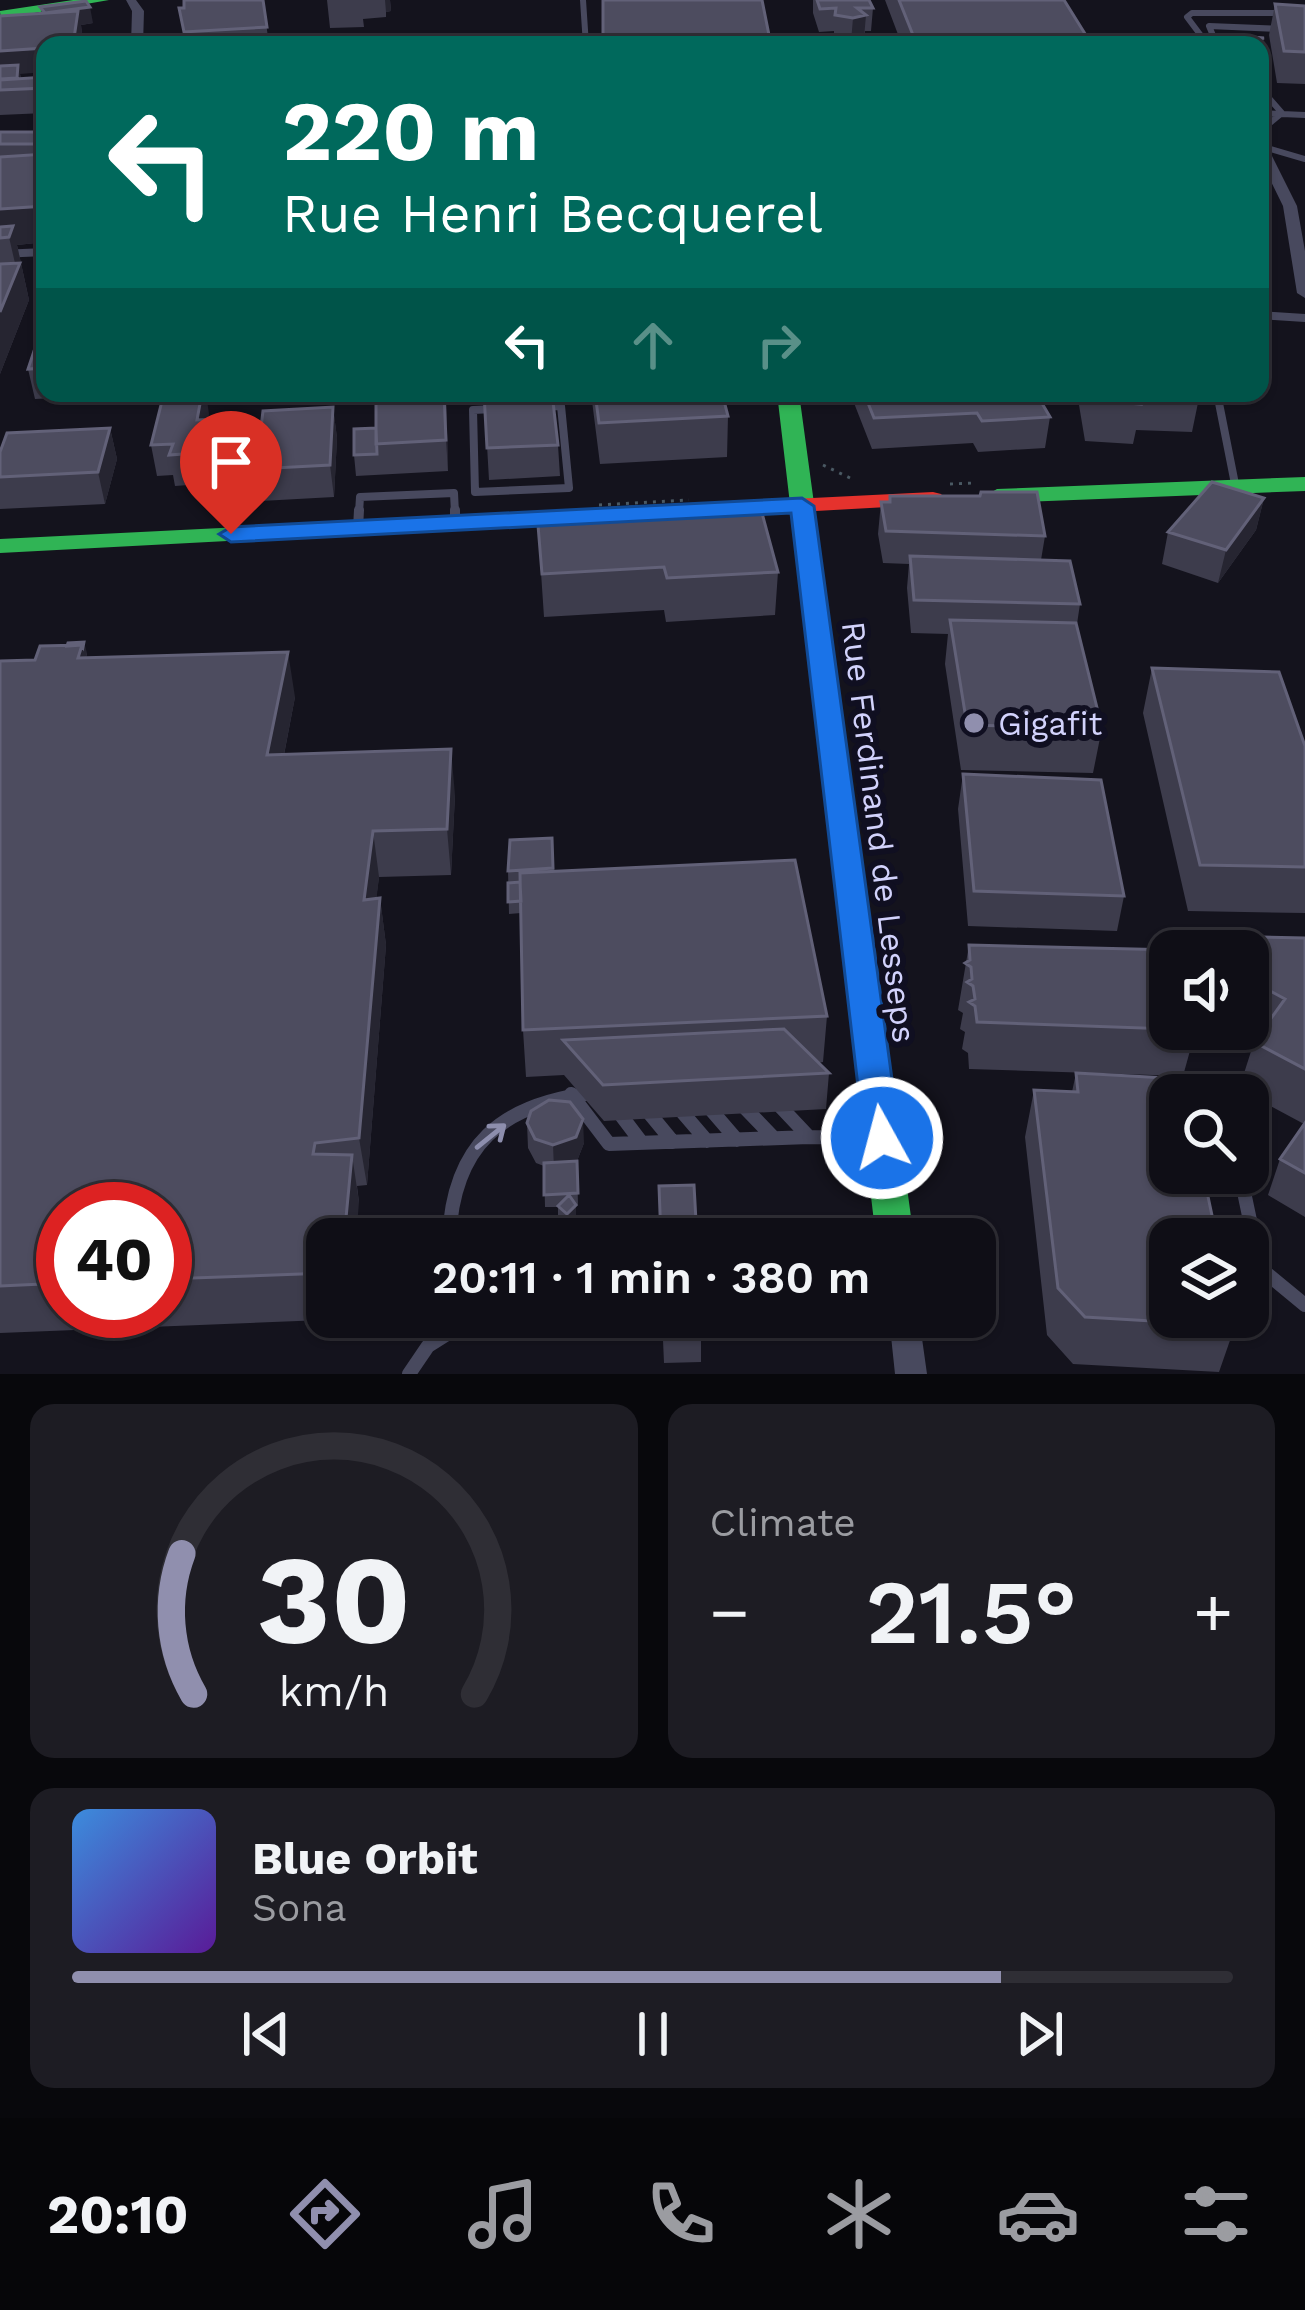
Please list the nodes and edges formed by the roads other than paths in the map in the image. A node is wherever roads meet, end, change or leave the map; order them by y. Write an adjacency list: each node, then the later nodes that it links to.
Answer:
1 (81, 0): 5 (street)
2 (102, 0): 5 (street)
3 (130, 0): 7 (street)
4 (583, 0): 8 (lane)
5 (0, 13)
6 (1301, 21): 9 (lane); 10 (lane)
7 (137, 36)
8 (585, 36)
9 (1205, 36)
10 (1211, 36)
11 (1269, 98): 13 (lane)
12 (1269, 113): 13 (lane)
13 (1282, 113): 14 (lane); 15 (lane)
14 (1305, 115)
15 (1271, 124)
16 (1269, 149): 17 (lane)
17 (1305, 159)
18 (1269, 164): 21 (street)
19 (36, 252): 20 (street)
20 (0, 254)
21 (1305, 293)
22 (1269, 316): 23 (lane)
23 (1305, 318)
24 (789, 402): 29 (street, Rue Ferdinand de Lesseps)
25 (1219, 402): 26 (lane)
26 (1234, 484): 27 (street); 29 (street)
27 (1305, 484)
28 (517, 490): 28 (lane); 32 (lane)
29 (802, 506): 30 (street); 42 (street, Rue Ferdinand de Lesseps)
30 (671, 512)
31 (613, 515): 32 (street)
32 (519, 520): 33 (street)
33 (0, 546)
34 (761, 1084): 40 (lane)
35 (692, 1088): 43 (lane)
36 (663, 1090): 44 (lane)
37 (632, 1091): 45 (lane)
38 (571, 1094): 46 (lane); 46 (lane); 48 (lane, one-way to 38)
39 (736, 1099): 41 (lane)
40 (809, 1137): 41 (lane); 42 (lane)
41 (774, 1138): 43 (lane)
42 (882, 1138): 49 (street, Rue Ferdinand de Lesseps)
43 (737, 1140): 44 (lane)
44 (707, 1141): 45 (lane)
45 (673, 1142): 46 (lane)
46 (642, 1143)
47 (1244, 1194): 50 (lane)
48 (450, 1218)
49 (892, 1218)
50 (1305, 1305)
51 (439, 1338): 53 (lane)
52 (907, 1338): 54 (street)
53 (409, 1374)
54 (911, 1374)

